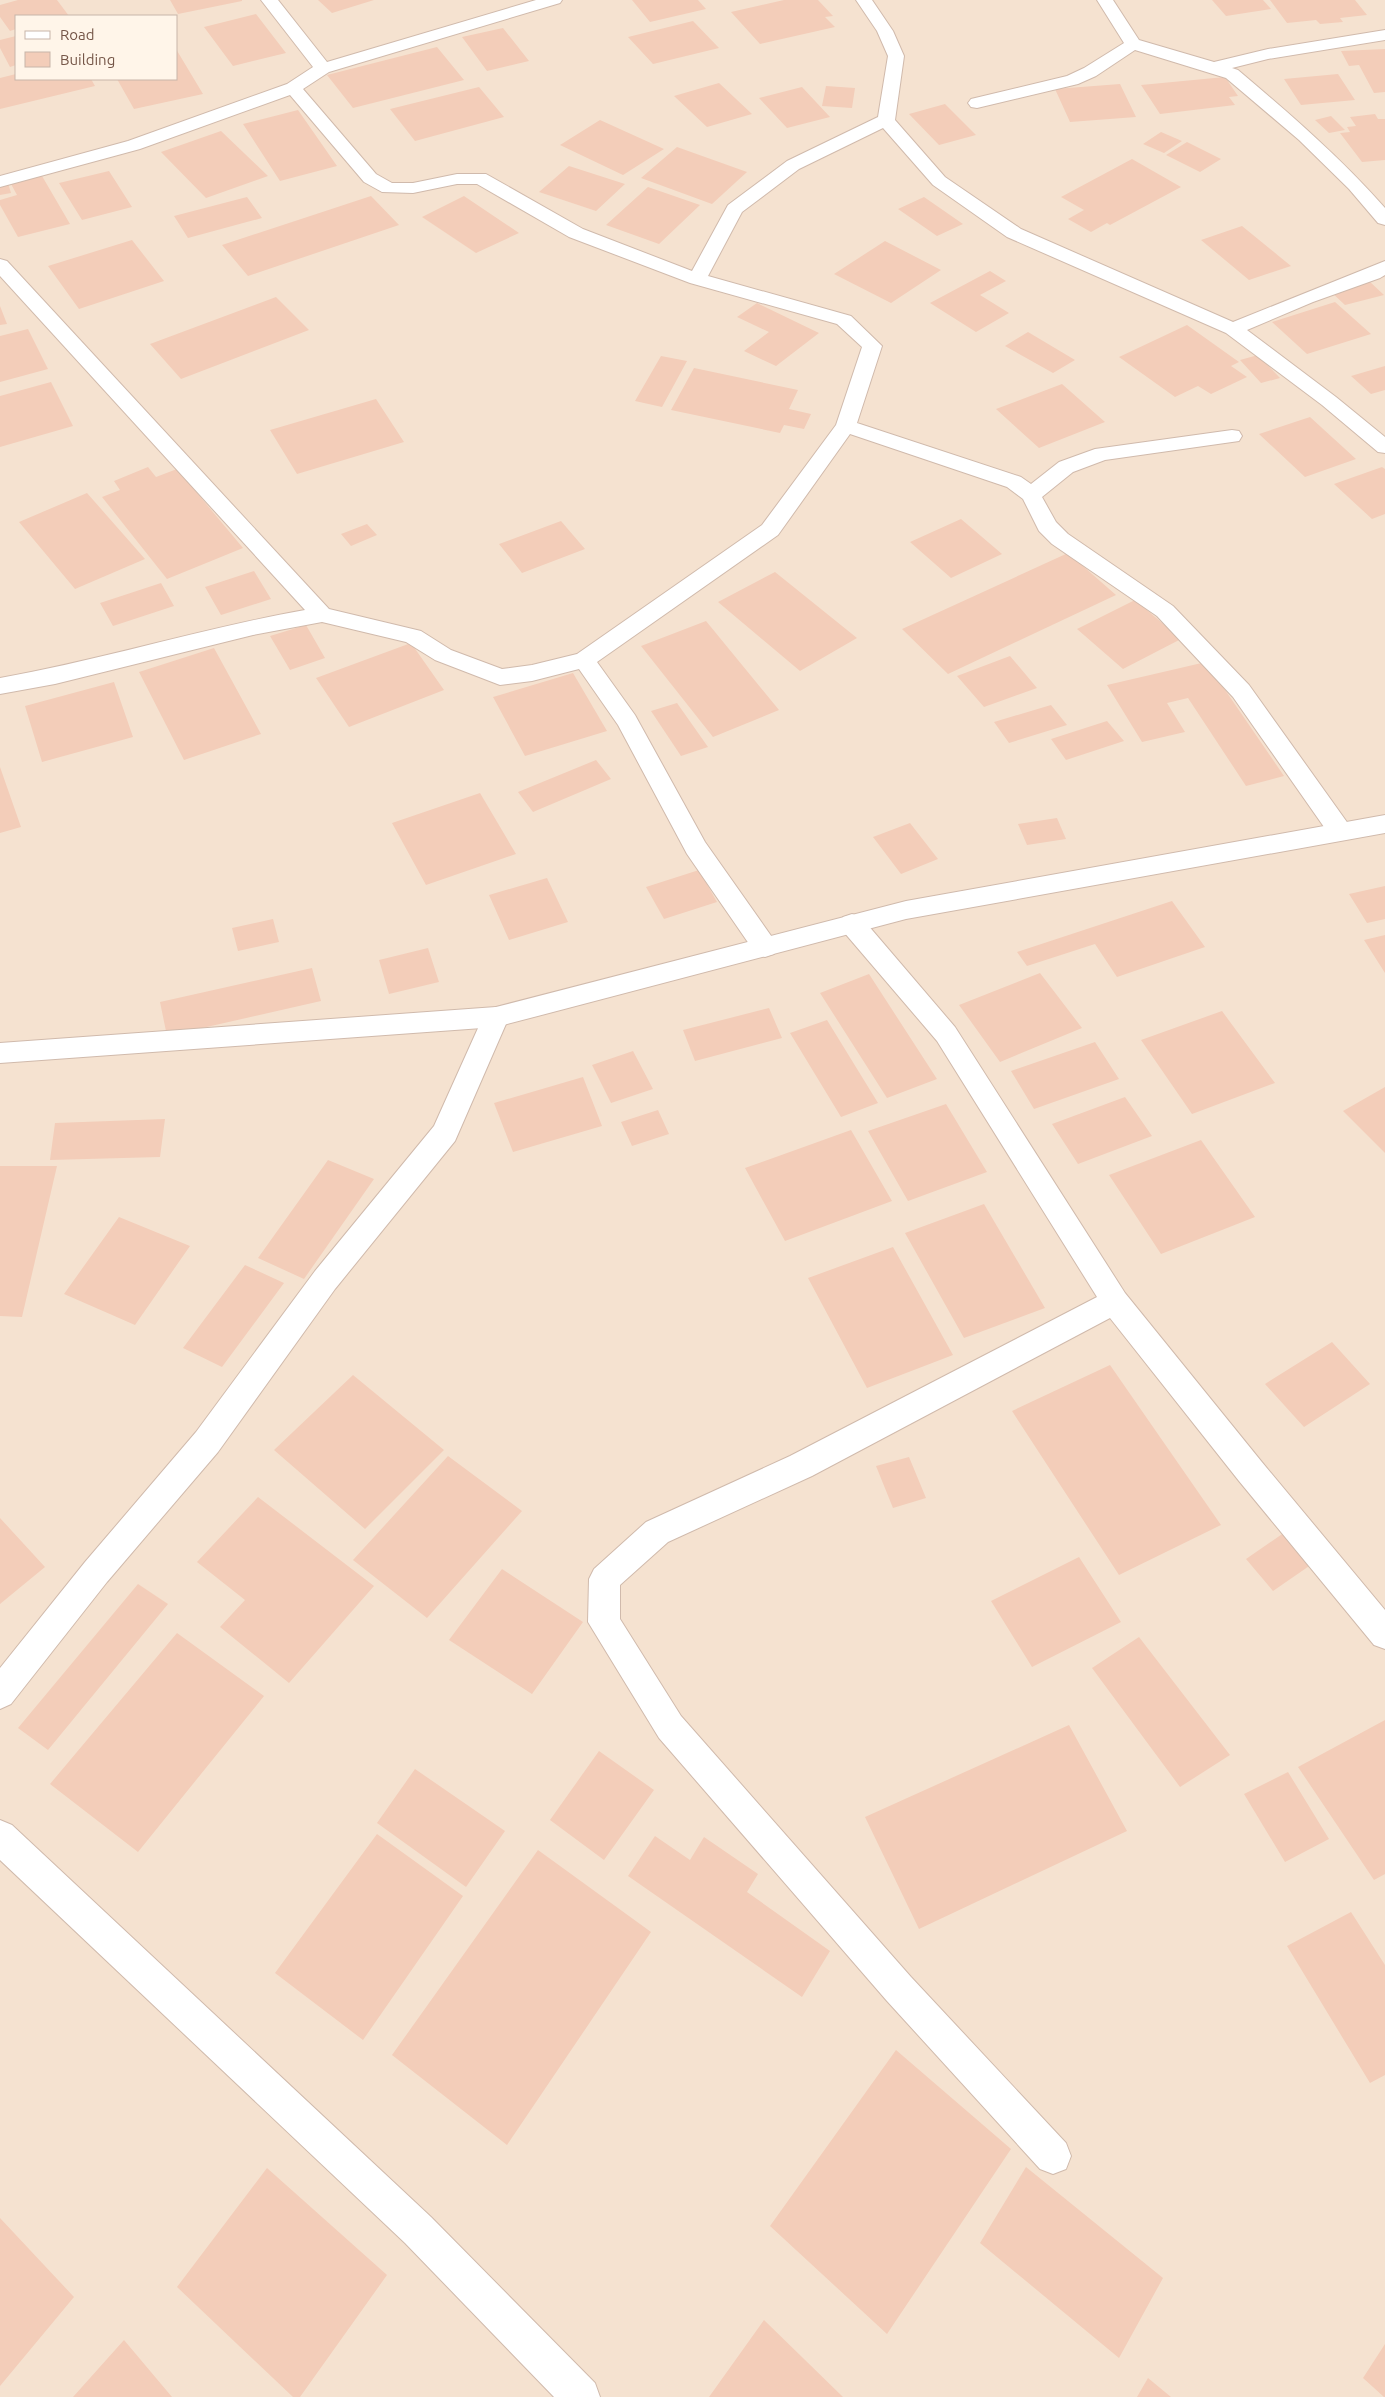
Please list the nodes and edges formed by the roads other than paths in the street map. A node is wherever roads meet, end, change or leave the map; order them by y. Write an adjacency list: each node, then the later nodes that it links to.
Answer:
1 (269, 0): 8 (street)
2 (554, 0): 8 (street)
3 (864, 0): 11 (street)
4 (1105, 0): 6 (street)
5 (1385, 35): 7 (street)
6 (1133, 44): 7 (street); 10 (street)
7 (1214, 67): 13 (street)
8 (323, 68): 9 (street)
9 (293, 88): 12 (street); 16 (street)
10 (977, 103)
11 (886, 120): 16 (street); 17 (street)
12 (0, 182)
13 (1385, 219)
14 (0, 265): 22 (street)
15 (1385, 267): 17 (street)
16 (697, 279): 18 (street)
17 (1233, 329): 20 (street)
18 (846, 426): 21 (street); 23 (street)
19 (1232, 436): 21 (street)
20 (1385, 448)
21 (1031, 495): 26 (street)
22 (322, 615): 23 (street); 24 (street)
23 (584, 660): 28 (street)
24 (0, 686)
25 (1385, 824): 26 (street)
26 (1340, 830): 27 (street)
27 (852, 924): 28 (street); 31 (street)
28 (765, 947): 29 (street)
29 (496, 1017): 30 (street); 33 (street)
30 (0, 1054)
31 (1115, 1302): 32 (street); 35 (street)
32 (1385, 1634)
33 (0, 1693)
34 (0, 1837): 36 (street)
35 (1053, 2156)
36 (581, 2397)

